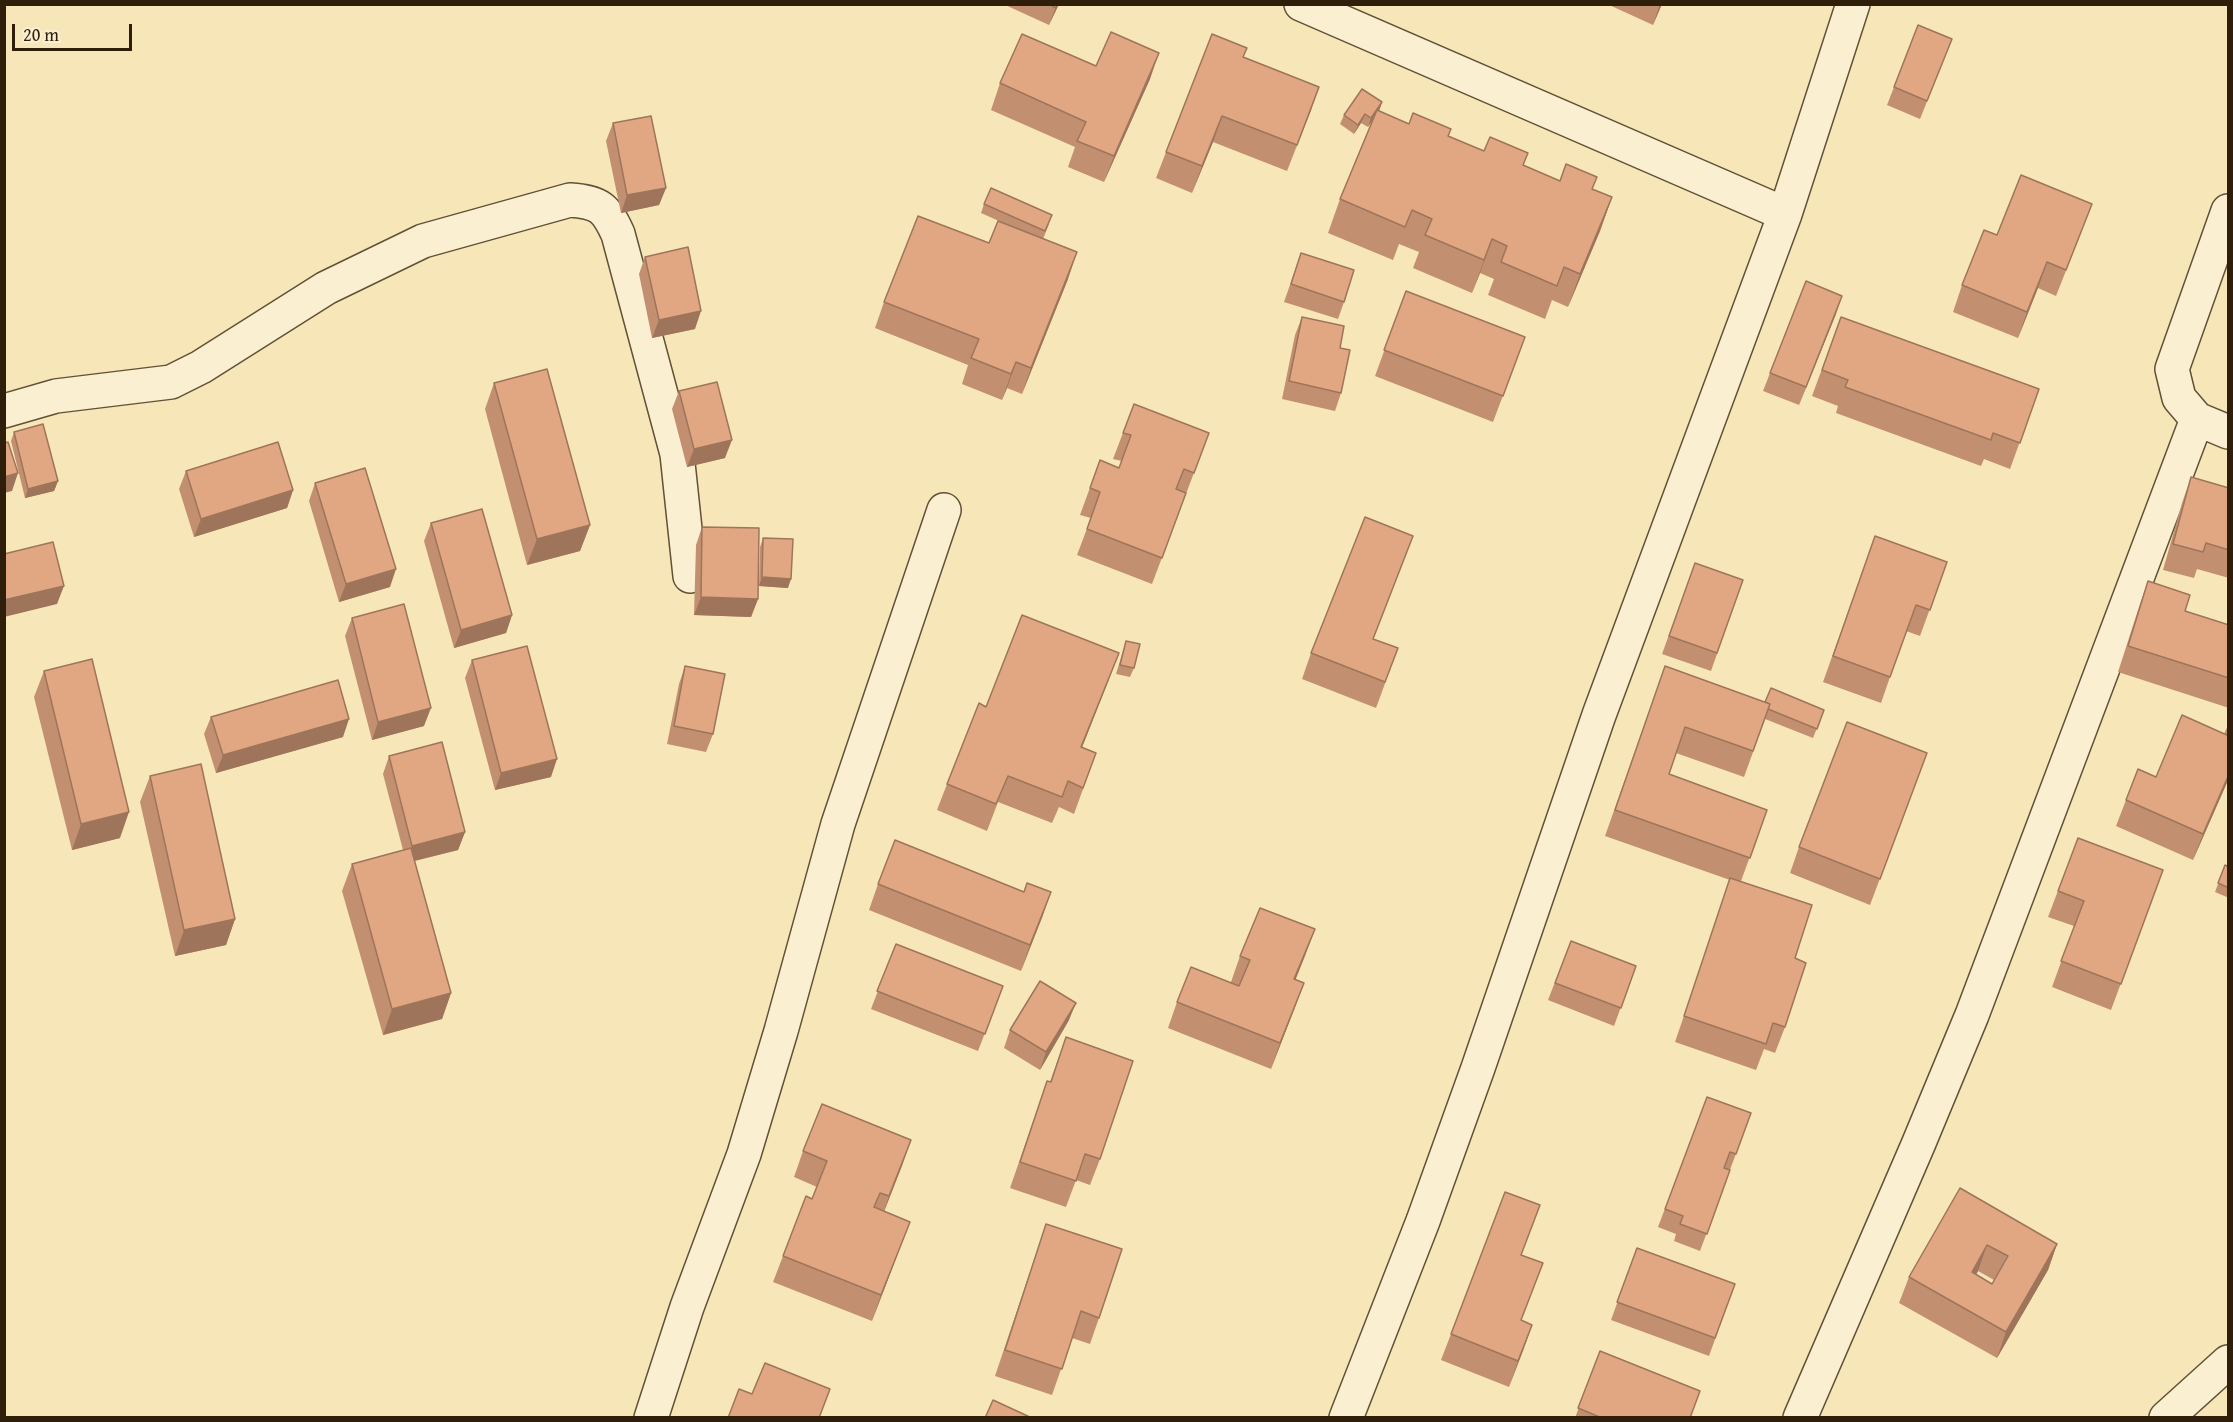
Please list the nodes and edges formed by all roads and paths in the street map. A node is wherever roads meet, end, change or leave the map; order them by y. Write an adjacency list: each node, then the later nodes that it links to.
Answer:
1 (1301, 4): 4 (street)
2 (1853, 4): 4 (street)
3 (2229, 211): 6 (street)
4 (1785, 214): 12 (street)
5 (4, 411): 9 (street)
6 (2197, 419): 7 (street); 13 (street)
7 (2229, 432)
8 (944, 510): 11 (street)
9 (690, 576)
10 (2229, 1362): 14 (street)
11 (651, 1418)
12 (1346, 1418)
13 (1800, 1418)
14 (2166, 1418)

